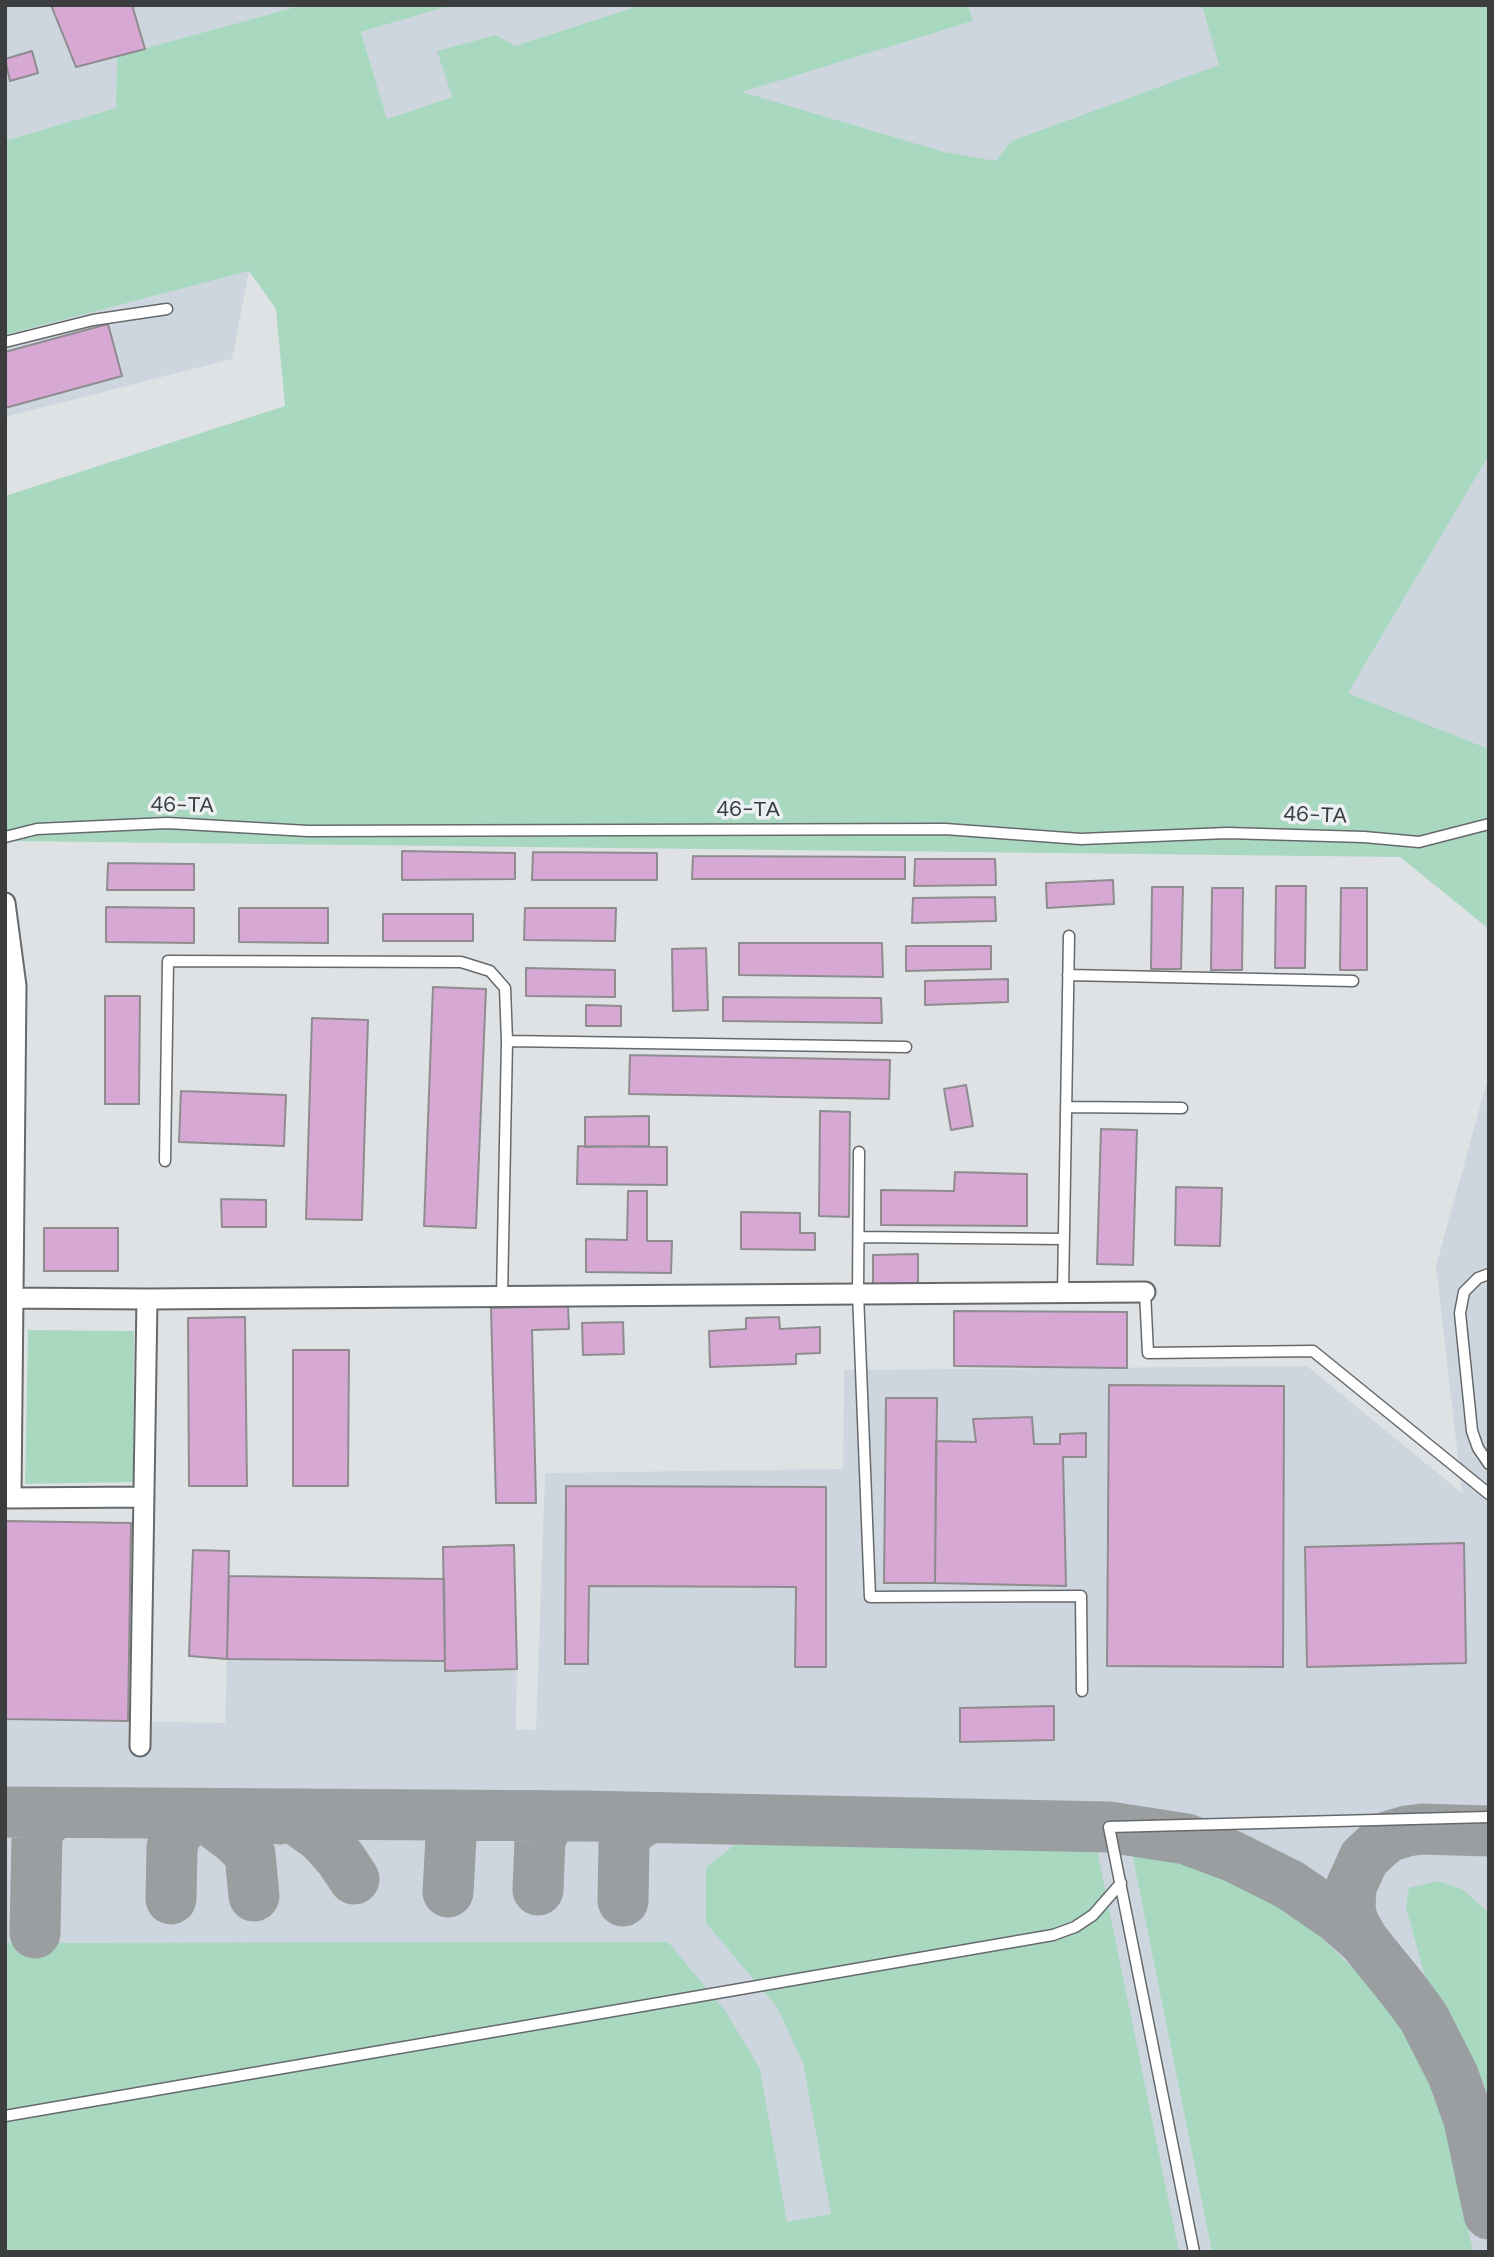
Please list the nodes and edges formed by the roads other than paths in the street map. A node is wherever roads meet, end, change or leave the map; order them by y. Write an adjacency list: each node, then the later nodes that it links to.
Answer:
1 (167, 309): 2 (lane)
2 (5, 342)
3 (1489, 824): 4 (lane, 46-ТА)
4 (5, 837)
5 (5, 903): 22 (street)
6 (1069, 936): 7 (lane)
7 (1068, 975): 8 (lane); 11 (lane)
8 (1353, 981)
9 (507, 1041): 10 (lane); 14 (lane); 21 (lane)
10 (906, 1047)
11 (1066, 1107): 12 (lane); 16 (lane)
12 (1182, 1108)
13 (859, 1152): 15 (lane)
14 (165, 1161)
15 (859, 1237): 16 (lane); 20 (lane)
16 (1064, 1240): 18 (lane)
17 (1489, 1274): 24 (lane)
18 (1063, 1292): 19 (street); 20 (street)
19 (1144, 1292): 25 (lane)
20 (858, 1293): 21 (street); 28 (lane)
21 (502, 1296): 23 (street)
22 (9, 1298): 23 (street); 27 (street)
23 (147, 1299): 26 (street)
24 (1489, 1464)
25 (1489, 1494)
26 (144, 1496): 27 (street); 29 (street)
27 (8, 1498)
28 (1082, 1691)
29 (140, 1746)
30 (1489, 1817): 31 (lane)
31 (1121, 1883): 32 (lane); 33 (lane)
32 (5, 2116)
33 (1195, 2252)

